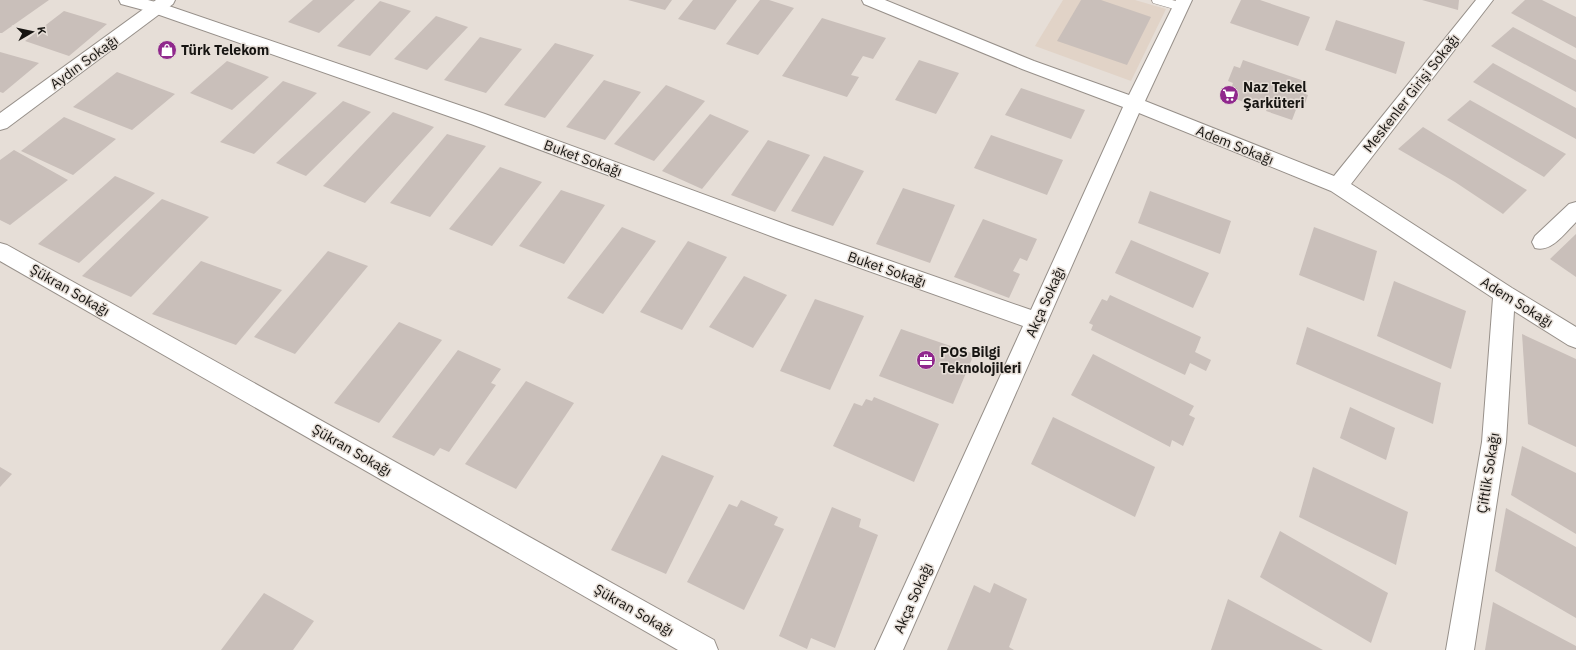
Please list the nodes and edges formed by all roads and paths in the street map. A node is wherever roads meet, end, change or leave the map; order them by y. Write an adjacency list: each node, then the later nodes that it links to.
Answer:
1 (127, 0): 5 (street, Buket Sokağı)
2 (870, 0): 7 (street, Adem Sokağı)
3 (1158, 0): 6 (lane)
4 (1485, 0): 9 (street, Meskenler Girişi Sokağı)
5 (162, 4): 8 (street, Aydın Sokağı); 14 (street, Buket Sokağı)
6 (1182, 4): 7 (street, Akça Sokağı)
7 (1134, 104): 9 (street, Adem Sokağı); 14 (street, Akça Sokağı)
8 (0, 123)
9 (1338, 186): 13 (street, Adem Sokağı)
10 (1576, 210): 11 (street)
11 (1542, 242)
12 (0, 250): 16 (street, Şükran Sokağı)
13 (1504, 294): 15 (street, Adem Sokağı); 18 (street, Çiftlik Sokağı)
14 (1036, 322): 17 (street, Akça Sokağı)
15 (1576, 338)
16 (704, 650)
17 (890, 650)
18 (1460, 650)

